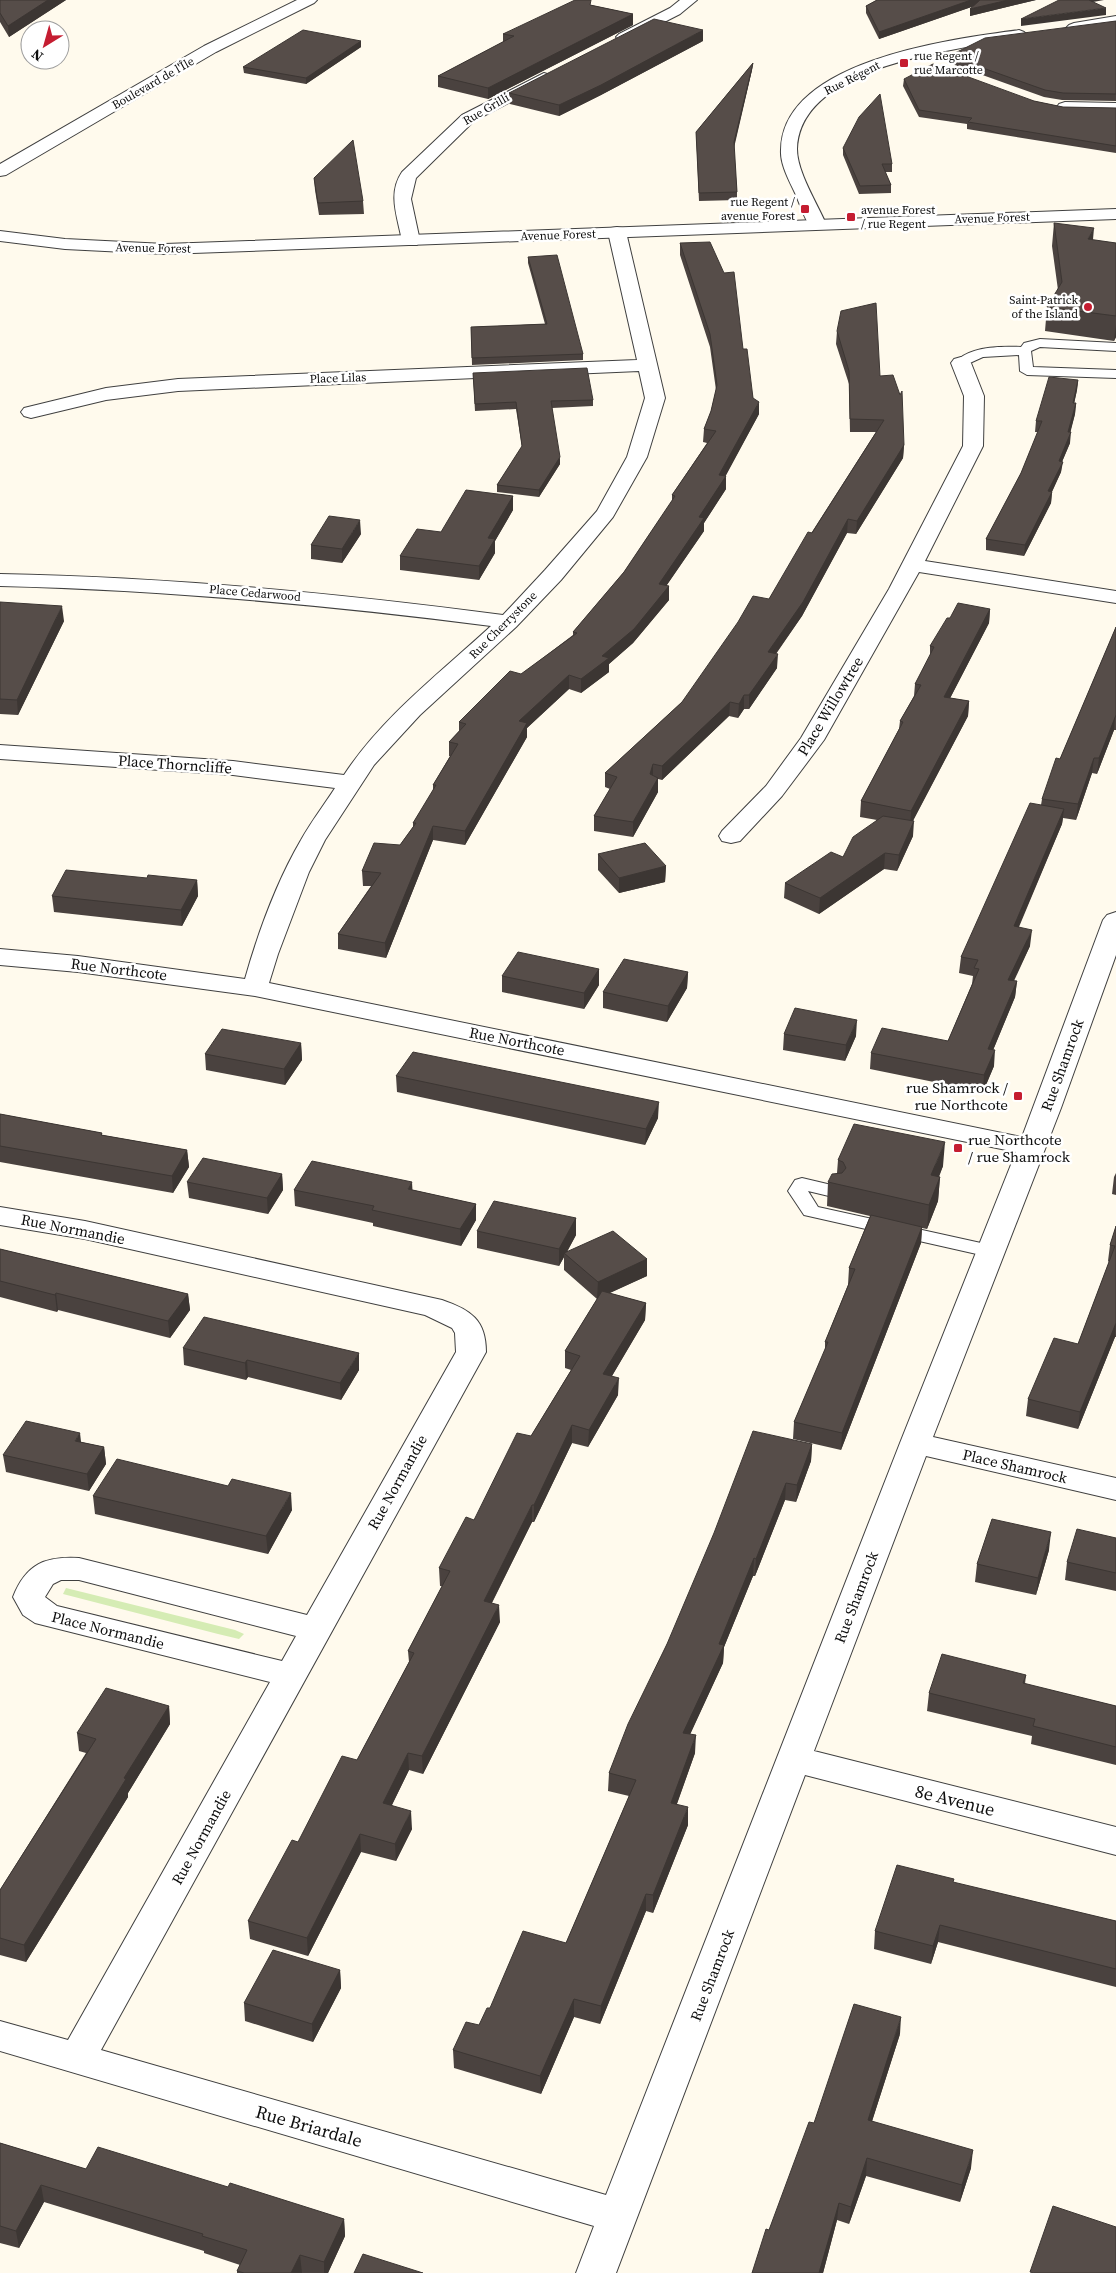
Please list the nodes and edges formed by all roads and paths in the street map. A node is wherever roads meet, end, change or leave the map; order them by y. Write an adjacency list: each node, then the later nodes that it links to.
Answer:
1 (309, 0): 12 (street, Boulevard de l'Île)
2 (689, 0): 6 (street)
3 (1116, 21): 4 (street)
4 (1061, 30)
5 (1033, 33): 7 (street, Rue Régent)
6 (606, 46)
7 (906, 54): 8 (street); 14 (street, Rue Régent)
8 (933, 64)
9 (562, 69): 17 (street, Rue Grilli)
10 (1052, 106): 11 (street)
11 (1116, 108)
12 (0, 171)
13 (1116, 214): 14 (street, Avenue Forest)
14 (817, 224): 15 (street, Avenue Forest)
15 (617, 232): 17 (street, Avenue Forest); 21 (street, Rue Cherrystone)
16 (0, 236): 17 (street, Avenue Forest)
17 (411, 240)
18 (1116, 347): 19 (lane)
19 (1025, 351): 20 (lane); 22 (lane)
20 (961, 363): 24 (street, Place Willowtree)
21 (648, 365): 23 (street, Place Lilas); 27 (street, Rue Cherrystone)
22 (1116, 374)
23 (31, 412)
24 (912, 565): 26 (street); 30 (street, Place Willowtree)
25 (0, 580): 27 (street, Place Cedarwood)
26 (1116, 597)
27 (508, 622): 29 (street, Rue Cherrystone)
28 (0, 752): 29 (street, Place Thorncliffe)
29 (349, 783): 33 (street, Rue Cherrystone)
30 (731, 836)
31 (1116, 920): 34 (street, Rue Shamrock)
32 (0, 957): 33 (street, Rue Northcote)
33 (255, 988): 34 (street, Rue Northcote)
34 (1031, 1147): 37 (street, Rue Shamrock)
35 (833, 1191): 37 (lane)
36 (0, 1216): 40 (street, Rue Normandie)
37 (990, 1251): 38 (street, Rue Shamrock)
38 (915, 1443): 39 (street, Place Shamrock); 42 (street, Rue Shamrock)
39 (1116, 1489)
40 (315, 1629): 41 (street, Rue Normandie); 41 (street, Place Normandie)
41 (290, 1675): 45 (street, Rue Normandie)
42 (794, 1759): 43 (street, 8e Avenue); 46 (street, Rue Shamrock)
43 (1116, 1841)
44 (0, 2036): 45 (street, Rue Briardale)
45 (77, 2058): 46 (street, Rue Briardale)
46 (619, 2216): 47 (street, Rue Shamrock)
47 (596, 2273)

